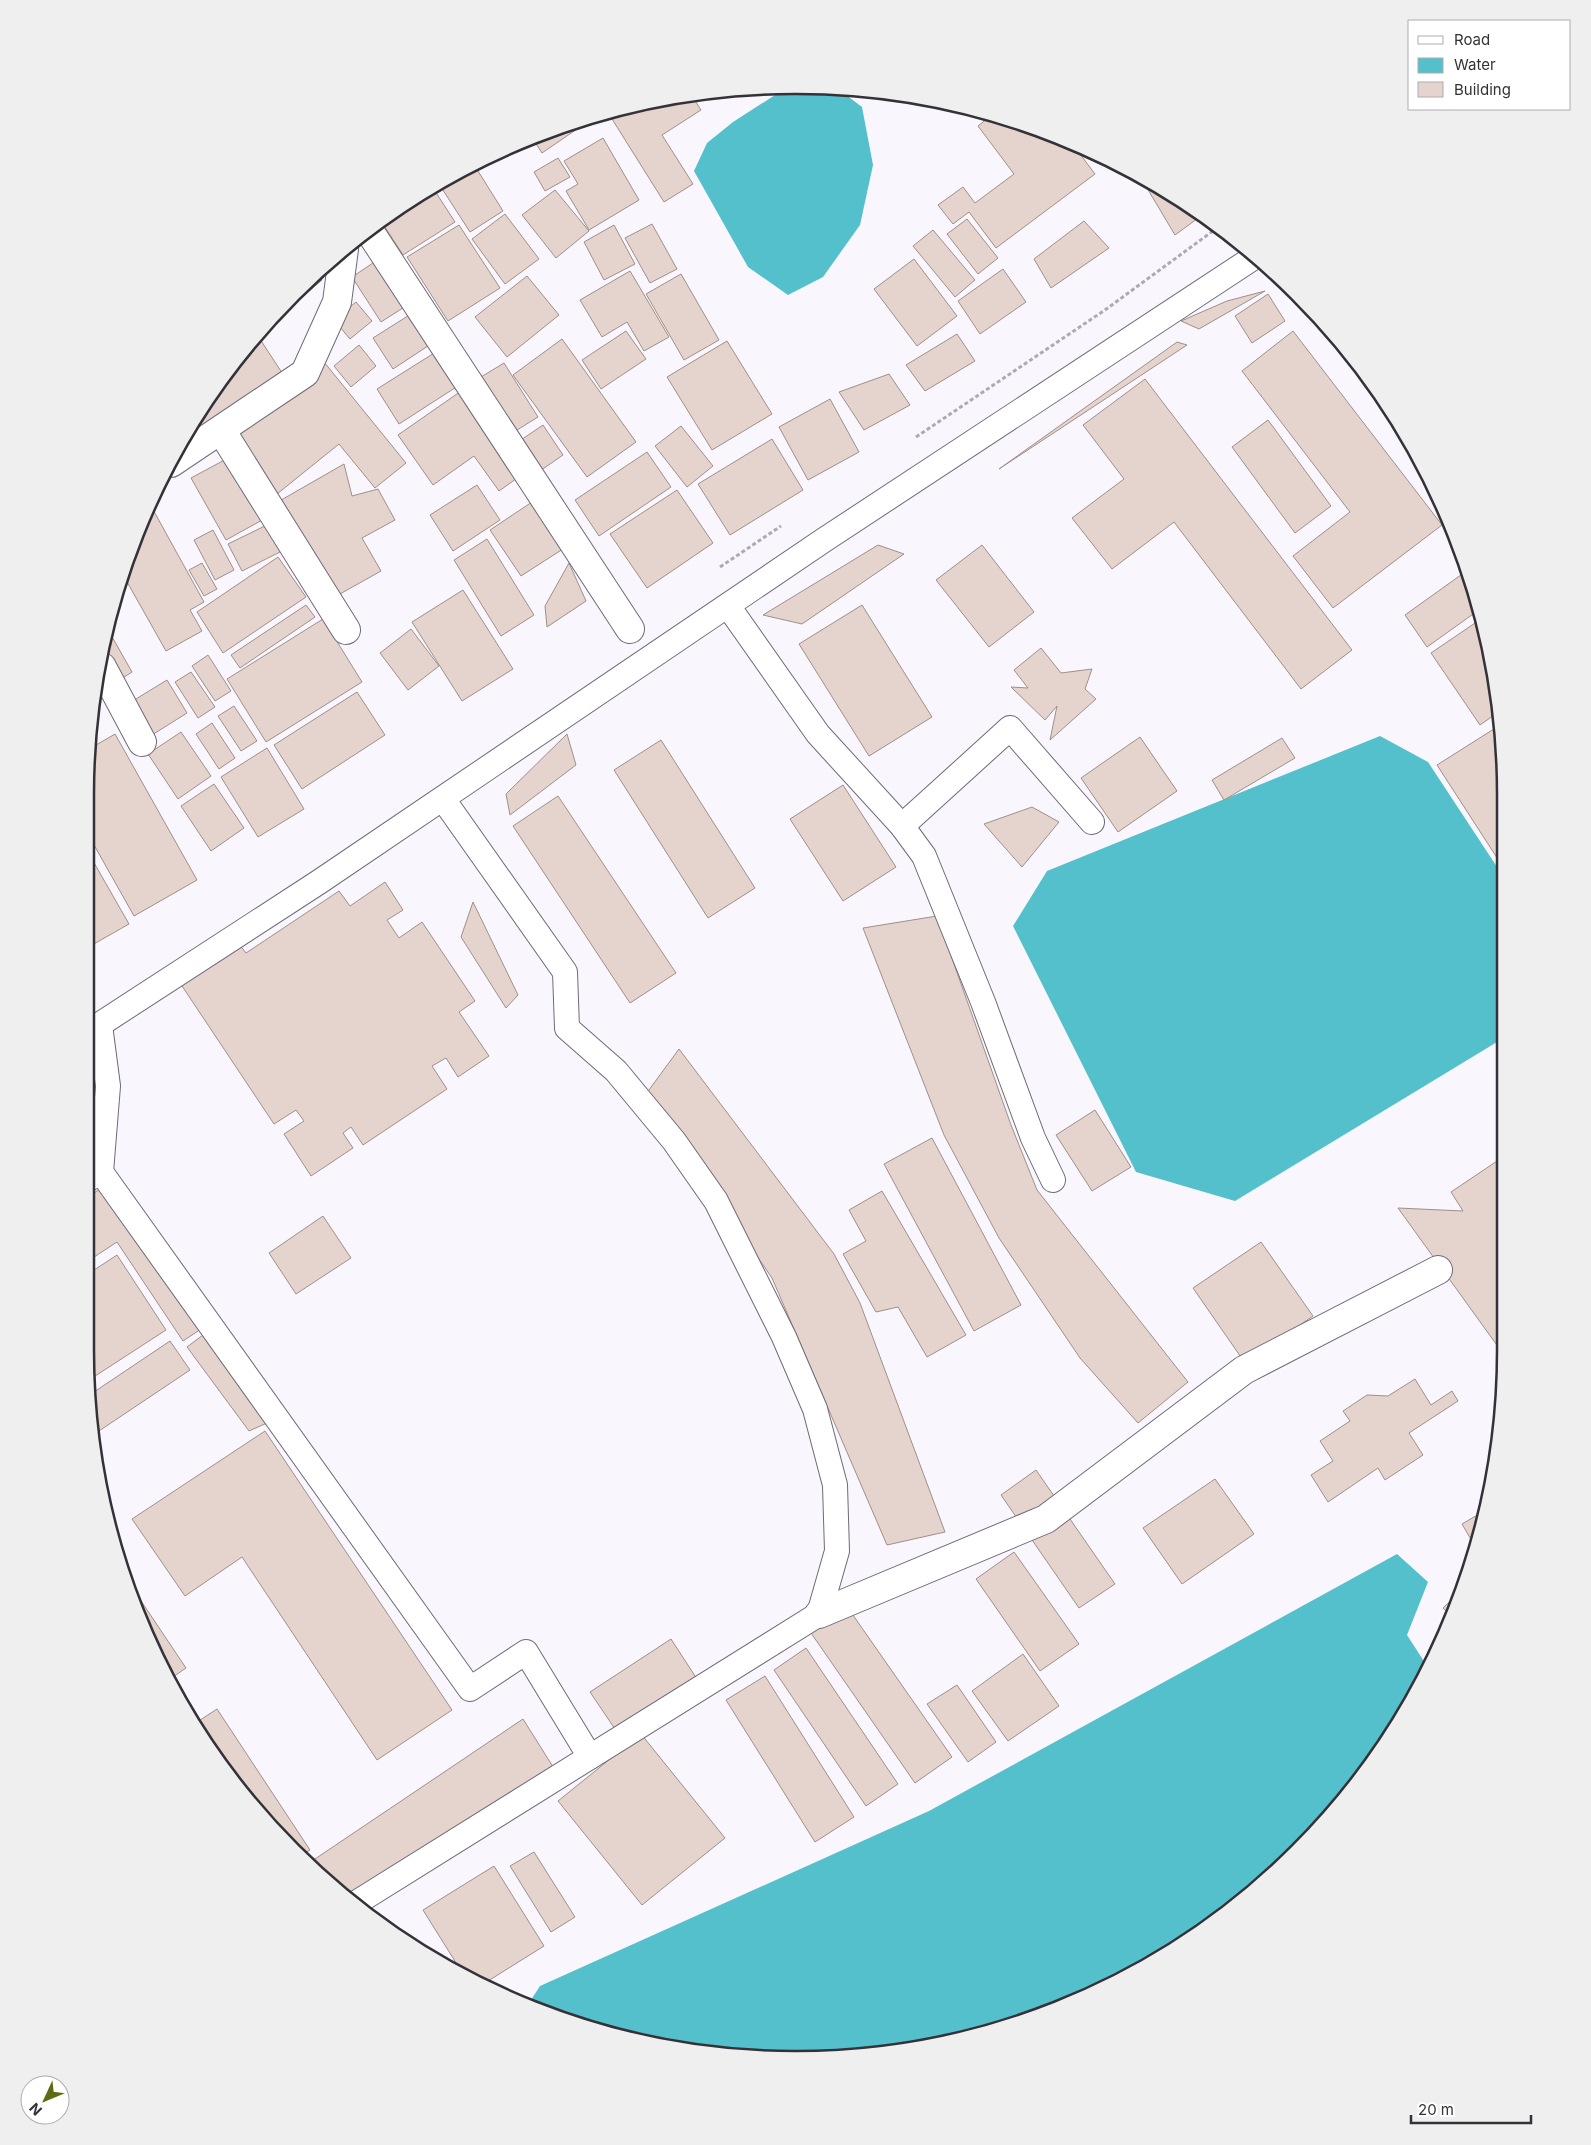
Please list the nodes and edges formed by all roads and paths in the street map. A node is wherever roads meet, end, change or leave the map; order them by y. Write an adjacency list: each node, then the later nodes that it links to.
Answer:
1 (372, 236): 7 (street)
2 (343, 260): 4 (street)
3 (1249, 261): 6 (lane)
4 (221, 430): 5 (street); 8 (street)
5 (182, 456)
6 (728, 606): 11 (lane); 13 (lane)
7 (630, 629)
8 (346, 630)
9 (105, 672): 10 (street)
10 (142, 742)
11 (443, 799): 14 (lane); 20 (lane)
12 (1092, 822): 13 (lane)
13 (902, 826): 18 (lane)
14 (94, 1028)
15 (94, 1033): 16 (lane)
16 (94, 1171)
17 (94, 1178): 21 (lane)
18 (1053, 1180)
19 (1438, 1270): 20 (street)
20 (819, 1614): 21 (lane)
21 (590, 1757): 22 (lane)
22 (361, 1900)

